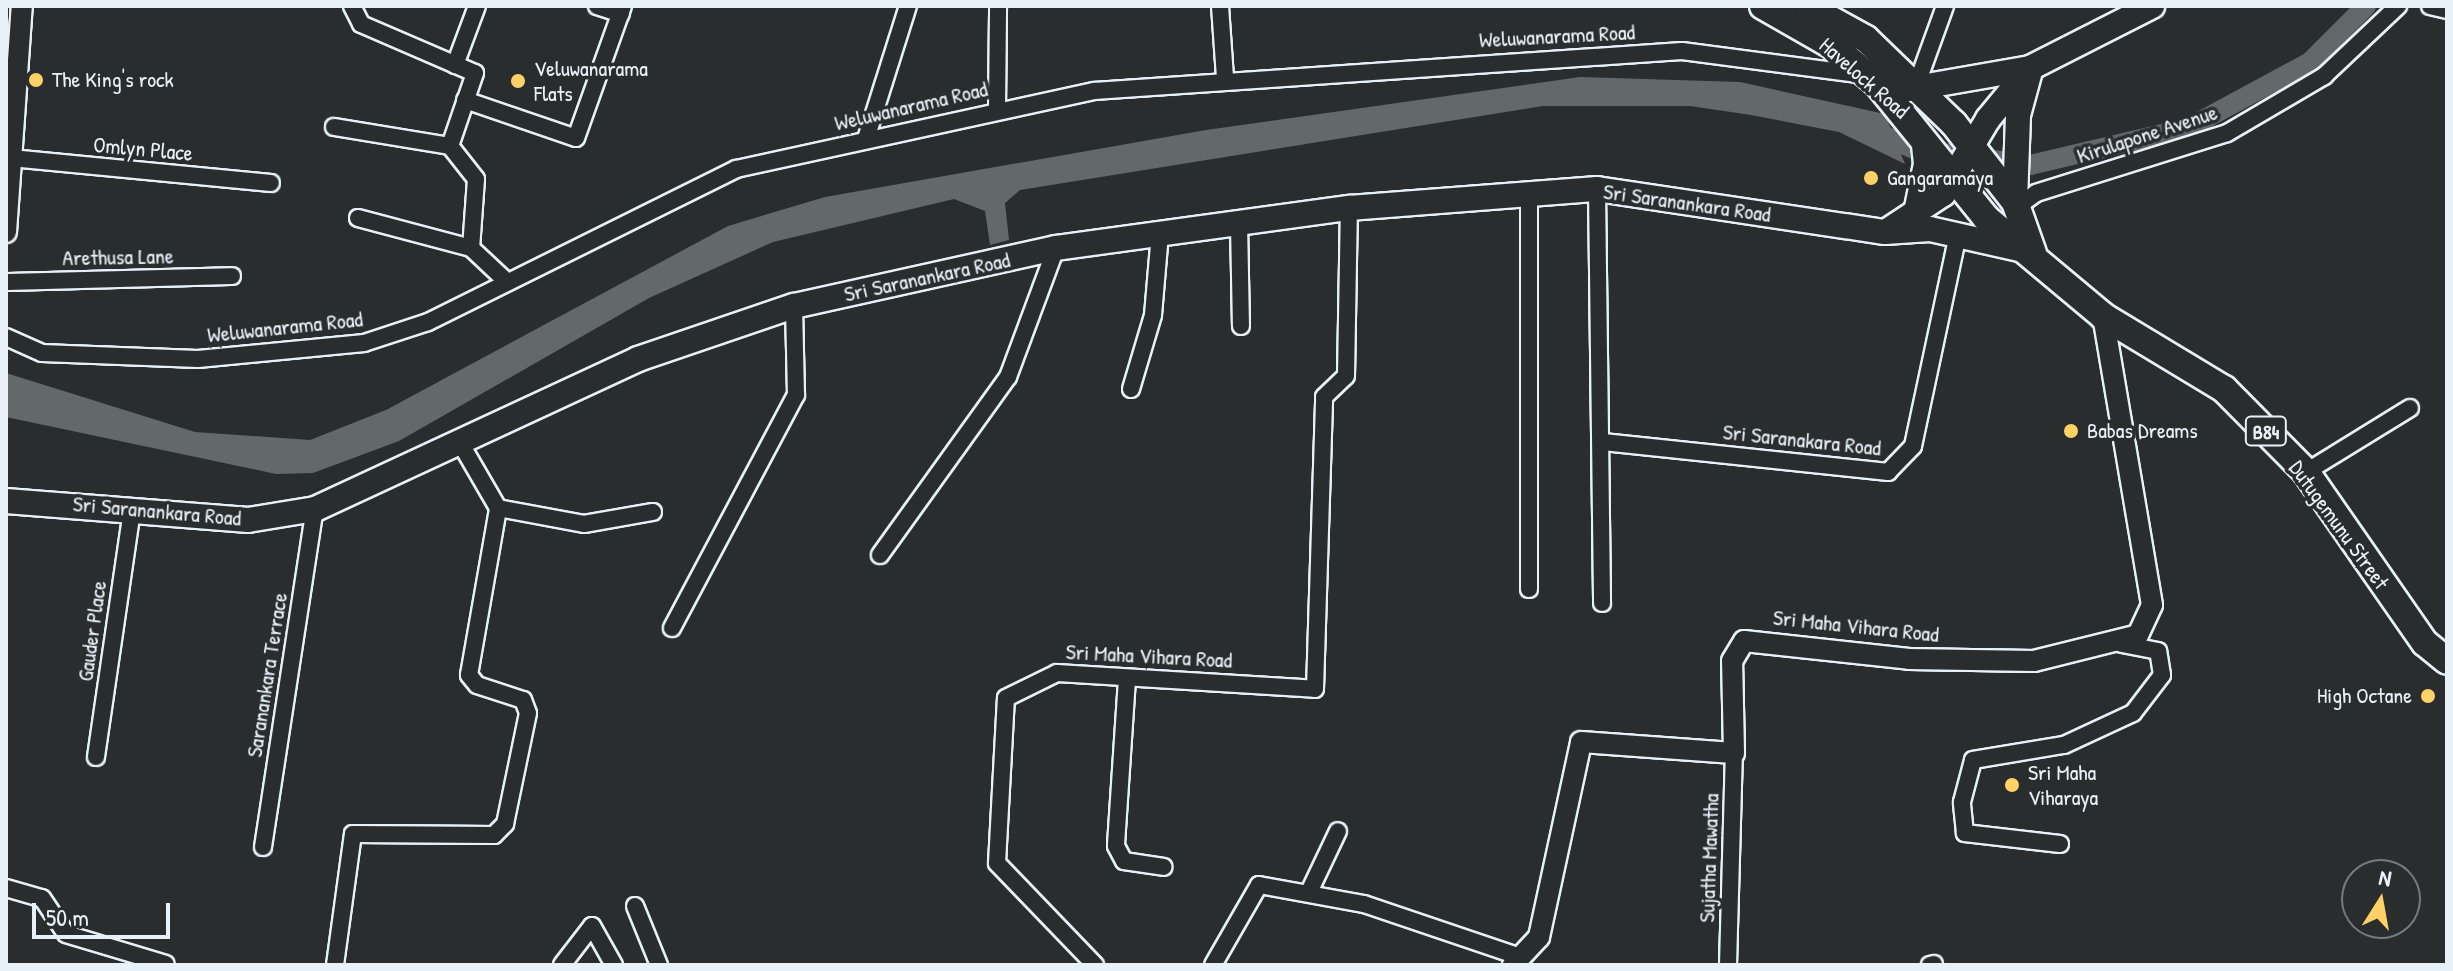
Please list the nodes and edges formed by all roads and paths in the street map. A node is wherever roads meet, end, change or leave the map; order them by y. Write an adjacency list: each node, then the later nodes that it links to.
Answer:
1 (22, 6): 23 (street)
2 (352, 6): 16 (street)
3 (477, 6): 16 (street)
4 (597, 6): 14 (street)
5 (908, 6): 26 (street)
6 (998, 6): 22 (street)
7 (1220, 6): 18 (street)
8 (1763, 6): 19 (main road, Havelock Road / B84)
9 (1806, 6): 20 (main road, Havelock Road / B84)
10 (1945, 6): 20 (street)
11 (2152, 6): 17 (main road)
12 (2398, 6): 34 (street, Kirulapone Avenue)
13 (2430, 6): 15 (street)
14 (622, 10): 21 (street)
15 (2447, 10)
16 (455, 65): 21 (street)
17 (2030, 68): 20 (main road); 27 (main road); 34 (main road)
18 (1225, 77): 19 (street, Weluwanarama Road); 22 (street, Weluwanarama Road)
19 (1877, 84): 20 (main road); 24 (main road, Havelock Road / B84)
20 (1915, 89): 27 (main road, Havelock Road / B84)
21 (465, 100): 28 (street)
22 (997, 108): 26 (street, Weluwanarama Road)
23 (9, 120): 29 (street)
24 (1916, 124): 30 (main road, B84); 36 (street)
25 (334, 127): 28 (street)
26 (866, 139): 47 (street, Weluwanarama Road)
27 (1978, 139): 30 (main road); 34 (main road, B84)
28 (450, 146): 43 (street)
29 (11, 158): 31 (street, Omlyn Place); 39 (street)
30 (1955, 176): 36 (main road); 45 (main road, B84)
31 (271, 183)
32 (1597, 189): 33 (main road, Sri Saranankara Road); 40 (main road, Sri Saranankara Road); 55 (street)
33 (1529, 194): 35 (main road, Sri Saranankara Road); 64 (street)
34 (2016, 204): 45 (main road, B84)
35 (1349, 208): 38 (main road, Sri Saranankara Road); 69 (street, Sri Maha Vihara Road)
36 (1913, 217): 40 (main road)
37 (358, 218): 43 (street)
38 (1239, 223): 41 (main road, Sri Saranankara Road); 51 (street)
39 (6, 232)
40 (1885, 232): 42 (main road, Sri Saranankara Road)
41 (1160, 234): 44 (main road, Sri Saranankara Road); 53 (street)
42 (1958, 234): 45 (main road, Sri Saranankara Road); 55 (street, Sri Saranakara Road)
43 (471, 248): 47 (street)
44 (1056, 248): 49 (main road, Sri Saranankara Road); 63 (street)
45 (2033, 253): 50 (main road, Dutugemunu Street / B84)
46 (232, 276): 48 (street, Arethusa Lane)
47 (503, 278): 52 (street, Weluwanarama Road)
48 (6, 282)
49 (794, 306): 56 (main road, Sri Saranankara Road); 66 (street)
50 (2103, 316): 57 (main road, Dutugemunu Street / B84); 67 (street)
51 (1241, 326)
52 (6, 337)
53 (1131, 389)
54 (2410, 408): 57 (street)
55 (1603, 442): 65 (street)
56 (462, 446): 59 (street); 60 (main road, Sri Saranankara Road)
57 (2306, 472): 68 (main road, Dutugemunu Street / B84)
58 (6, 501): 61 (main road, Sri Saranankara Road)
59 (498, 508): 62 (street); 81 (street)
60 (315, 509): 61 (main road, Sri Saranankara Road); 74 (street, Saranankara Terrace)
61 (132, 511): 71 (street, Gauder Place)
62 (653, 512)
63 (880, 555)
64 (1529, 589)
65 (1602, 603)
66 (672, 628)
67 (2121, 644): 70 (street, Sri Maha Vihara Road); 73 (street)
68 (2447, 661)
69 (1127, 679): 75 (street); 85 (street, Sri Maha Vihara Road)
70 (1734, 753): 79 (street); 87 (street, Sujatha Mawatha)
71 (96, 757)
72 (1338, 831): 77 (street)
73 (2060, 844)
74 (263, 847)
75 (1164, 867)
76 (6, 888): 80 (street)
77 (1310, 890): 79 (street); 86 (street)
78 (635, 906): 84 (street)
79 (1516, 960)
80 (166, 964)
81 (335, 965)
82 (562, 965): 83 (street)
83 (614, 965)
84 (659, 965)
85 (1095, 965)
86 (1213, 965)
87 (1728, 965)

